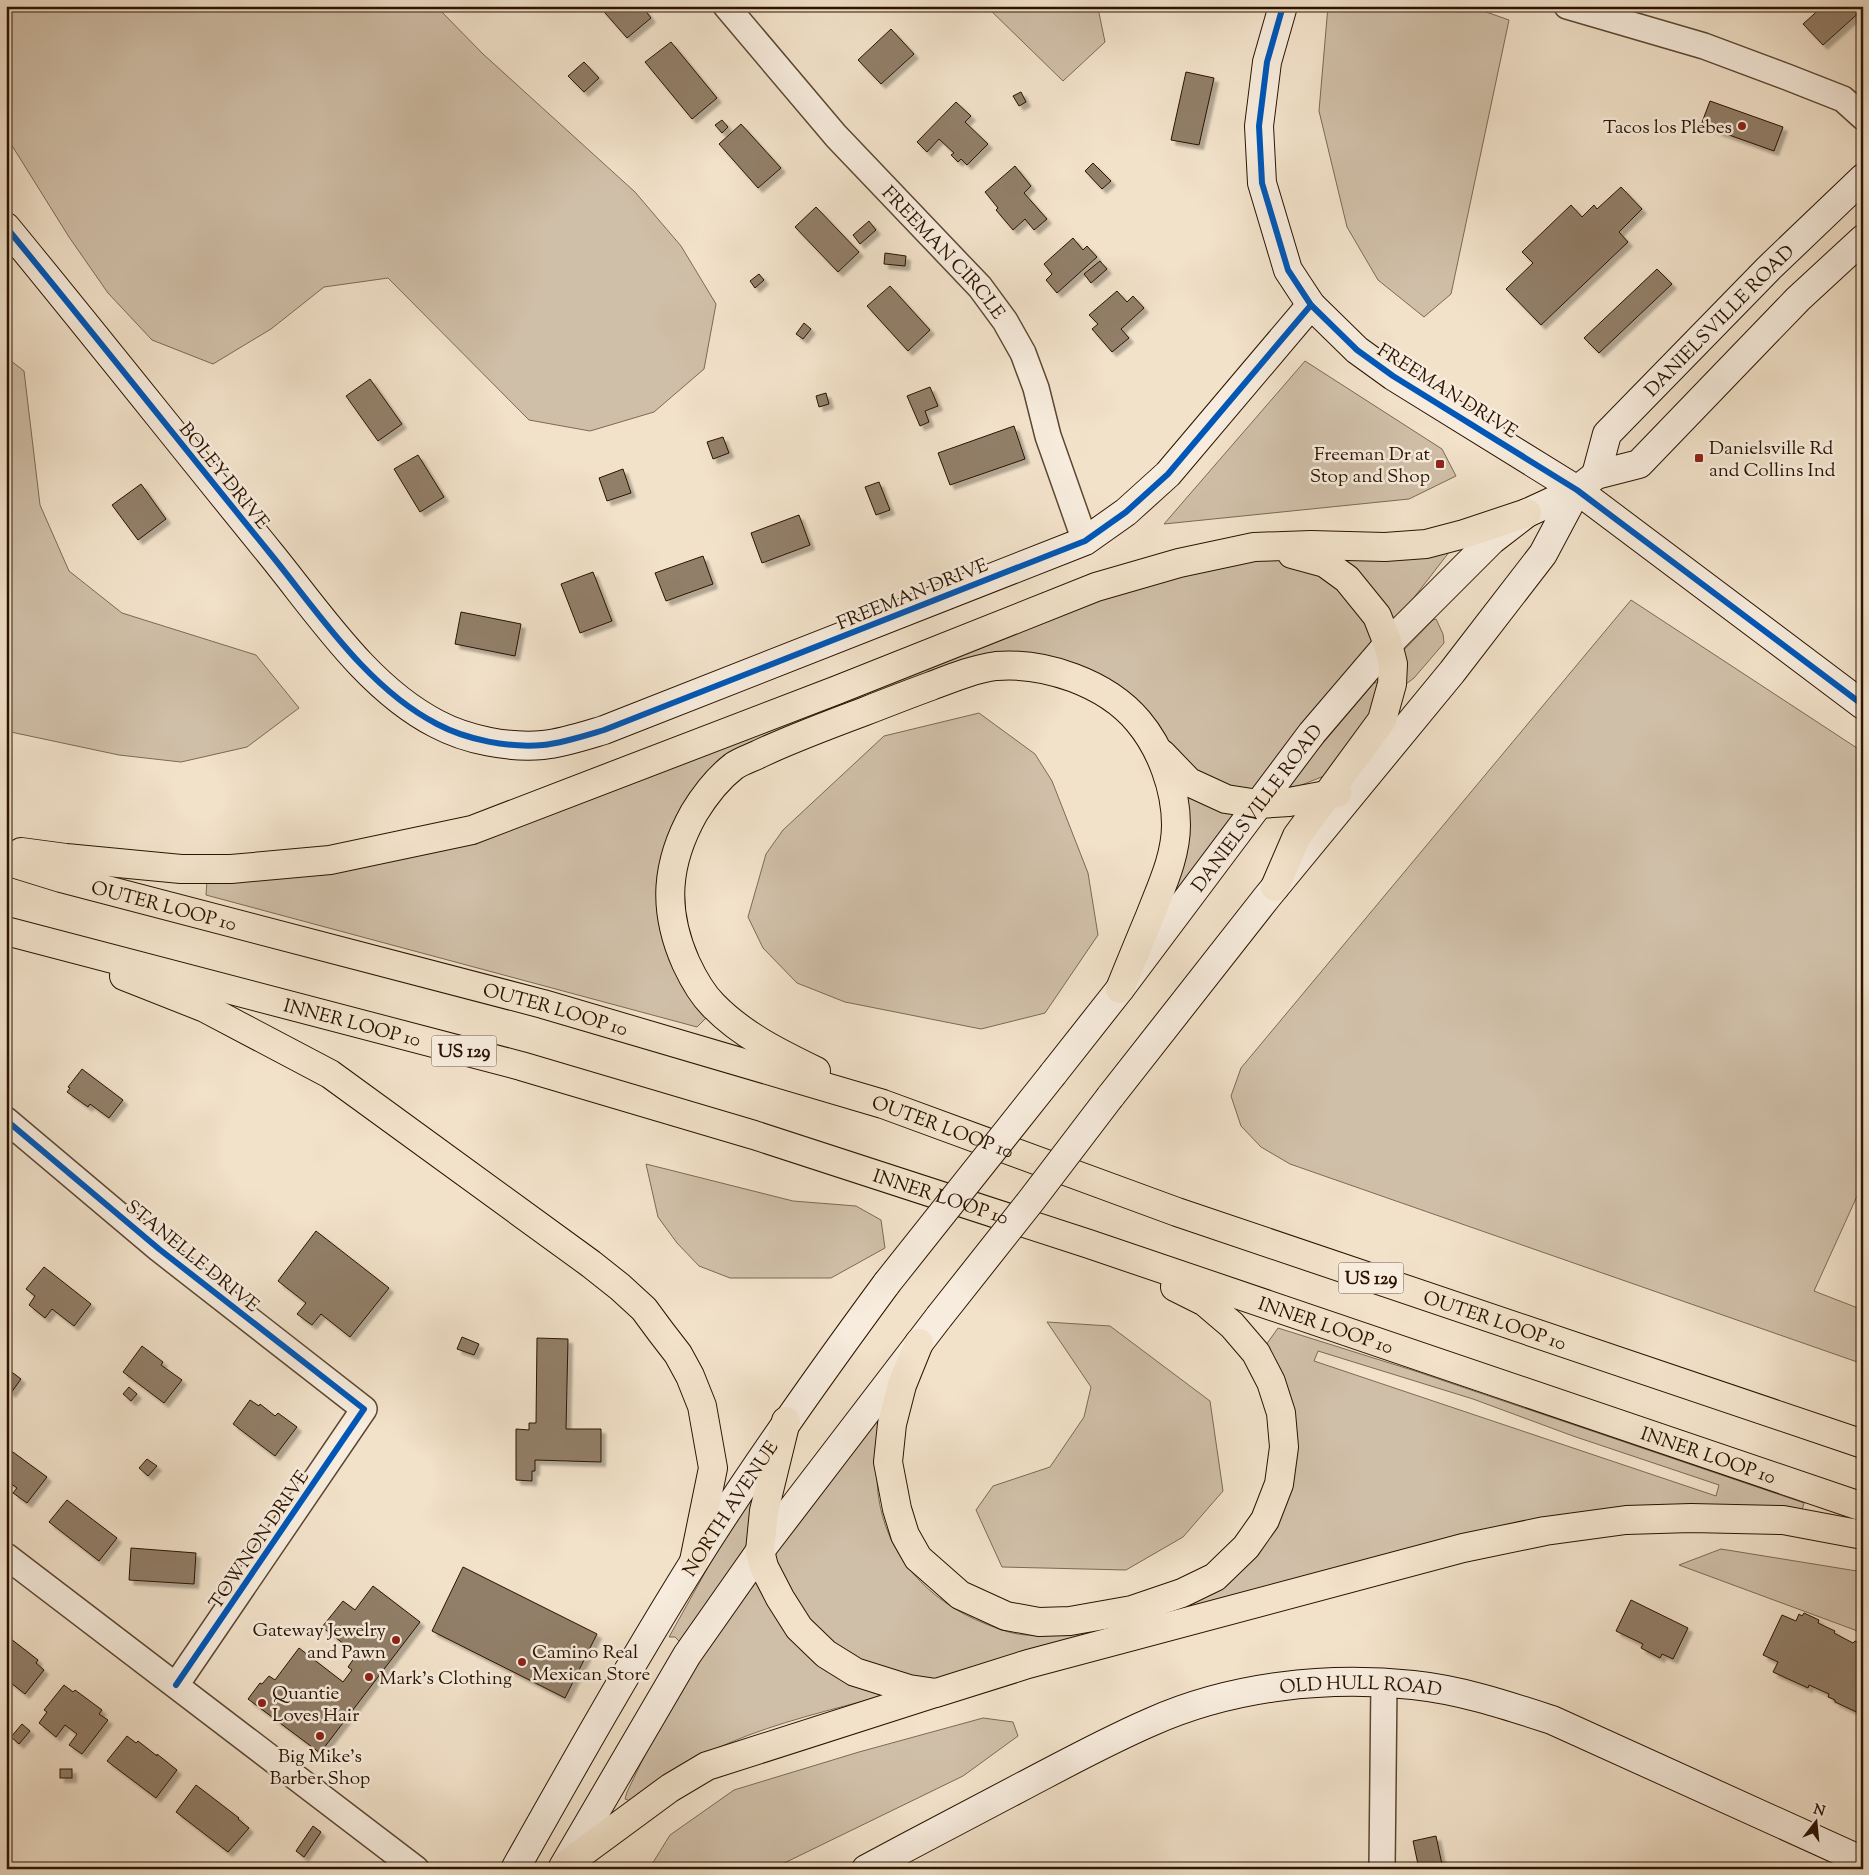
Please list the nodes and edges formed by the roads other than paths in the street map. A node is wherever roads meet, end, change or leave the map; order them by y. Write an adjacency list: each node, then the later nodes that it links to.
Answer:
1 (726, 6): 11 (street, FREEMAN CIRCLE)
2 (1283, 6): 8 (main road, FREEMAN DRIVE)
3 (1567, 6): 4 (street)
4 (1863, 117)
5 (1863, 178): 9 (main road, DANIELSVILLE ROAD)
6 (6, 227): 15 (main road, BOLEY DRIVE)
7 (1863, 239): 9 (main road, DANIELSVILLE ROAD)
8 (1311, 305): 9 (main road, FREEMAN DRIVE); 11 (main road, FREEMAN DRIVE)
9 (1586, 482): 10 (main road, DANIELSVILLE ROAD); 14 (main road, FREEMAN DRIVE); 17 (main road, DANIELSVILLE ROAD)
10 (1527, 513): 12 (highway); 13 (main road, DANIELSVILLE ROAD)
11 (1085, 541): 15 (main road, FREEMAN DRIVE)
12 (1254, 546): 13 (highway); 19 (highway)
13 (1388, 644): 17 (highway); 18 (main road, DANIELSVILLE ROAD)
14 (1863, 704)
15 (438, 725)
16 (1153, 743): 18 (highway); 24 (highway); 25 (highway)
17 (1341, 792): 18 (highway); 21 (highway)
18 (1258, 804): 24 (main road, DANIELSVILLE ROAD)
19 (6, 850)
20 (6, 861): 25 (highway, OUTER LOOP 10 / US 129)
21 (1275, 886): 29 (main road, bridge)
22 (6, 931): 28 (highway, INNER LOOP 10 / US 129)
23 (6, 936): 37 (highway)
24 (1120, 989): 27 (main road, DANIELSVILLE ROAD, bridge)
25 (883, 1104): 32 (highway, OUTER LOOP 10 / US 129)
26 (6, 1120): 30 (street, STANELLE DRIVE)
27 (976, 1170): 31 (main road, NORTH AVENUE, bridge)
28 (1089, 1244): 29 (highway); 33 (highway, INNER LOOP 10 / US 129)
29 (919, 1343): 35 (main road)
30 (364, 1409): 39 (street, TOWNON DRIVE)
31 (786, 1421): 35 (highway); 37 (main road, NORTH AVENUE)
32 (1863, 1444)
33 (1863, 1507)
34 (1863, 1535): 40 (highway)
35 (760, 1551): 40 (highway); 42 (main road)
36 (6, 1556): 39 (street)
37 (694, 1562): 44 (main road, NORTH AVENUE)
38 (1384, 1682): 41 (main road, OLD HULL ROAD); 45 (main road, OLD HULL ROAD); 46 (street)
39 (176, 1685): 43 (street)
40 (936, 1693): 42 (highway)
41 (1863, 1861)
42 (563, 1867)
43 (416, 1869)
44 (515, 1869)
45 (866, 1869)
46 (1382, 1869)

